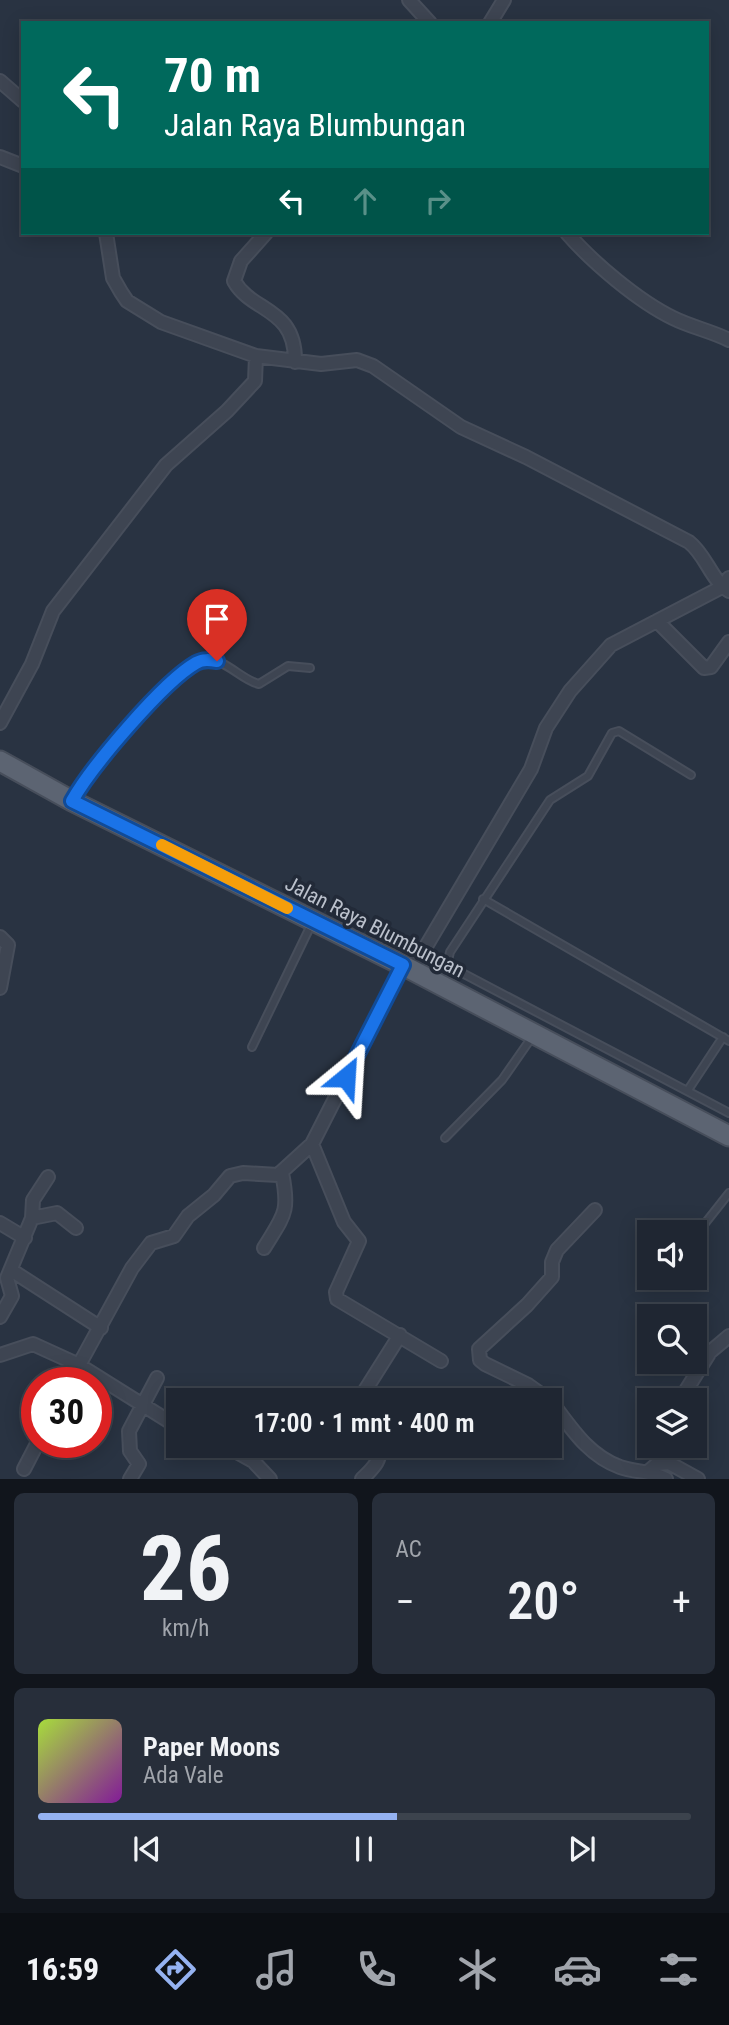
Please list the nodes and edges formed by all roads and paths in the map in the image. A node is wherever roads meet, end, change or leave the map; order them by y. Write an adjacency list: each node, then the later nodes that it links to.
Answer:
1 (409, 0): 3 (street)
2 (504, 0): 4 (street)
3 (428, 21)
4 (491, 21)
5 (0, 80): 6 (street)
6 (21, 99)
7 (0, 156): 8 (street)
8 (21, 165)
9 (106, 235): 13 (street)
10 (264, 235): 14 (street)
11 (569, 235): 12 (street)
12 (729, 340)
13 (256, 356): 14 (street); 19 (street)
14 (295, 362): 15 (street)
15 (727, 585): 16 (street)
16 (657, 621): 17 (street); 26 (street)
17 (729, 642)
18 (310, 668): 22 (lane)
19 (0, 723)
20 (0, 761): 22 (main road, Jalan Raya Blumbungan)
21 (691, 775): 23 (lane)
22 (72, 801): 24 (main road, Jalan Raya Blumbungan)
23 (483, 899): 29 (lane); 31 (lane)
24 (313, 921): 26 (main road, Jalan Raya Blumbungan); 30 (lane)
25 (0, 937): 27 (street)
26 (407, 967): 28 (main road, Jalan Raya Blumbungan); 35 (street)
27 (0, 988)
28 (535, 1033): 33 (main road, Jalan Raya Blumbungan); 34 (lane)
29 (726, 1039): 31 (lane)
30 (252, 1047)
31 (688, 1090): 32 (lane)
32 (729, 1113)
33 (729, 1136)
34 (445, 1138)
35 (312, 1144): 36 (street); 49 (street)
36 (282, 1173): 45 (street); 48 (street)
37 (48, 1177): 40 (street)
38 (729, 1193): 41 (lane)
39 (595, 1210): 56 (street)
40 (33, 1218): 43 (street); 44 (street)
41 (707, 1221)
42 (0, 1223): 44 (street)
43 (76, 1228)
44 (25, 1238): 46 (street)
45 (264, 1248)
46 (11, 1270): 47 (street); 48 (street)
47 (0, 1317)
48 (101, 1328): 53 (street)
49 (400, 1335): 52 (street); 55 (street)
50 (729, 1336): 57 (street)
51 (0, 1355): 53 (street)
52 (441, 1361)
53 (79, 1365): 58 (street)
54 (157, 1378): 58 (street)
55 (367, 1388)
56 (532, 1388)
57 (688, 1388)
58 (145, 1407): 60 (street); 68 (street)
59 (562, 1416): 67 (street)
60 (166, 1420)
61 (30, 1458): 66 (street)
62 (248, 1458): 69 (street)
63 (379, 1458): 70 (street)
64 (668, 1458): 65 (street)
65 (669, 1463): 67 (street); 72 (street)
66 (24, 1469)
67 (650, 1470): 71 (street)
68 (130, 1479)
69 (270, 1479)
70 (362, 1479)
71 (666, 1479)
72 (698, 1479)

